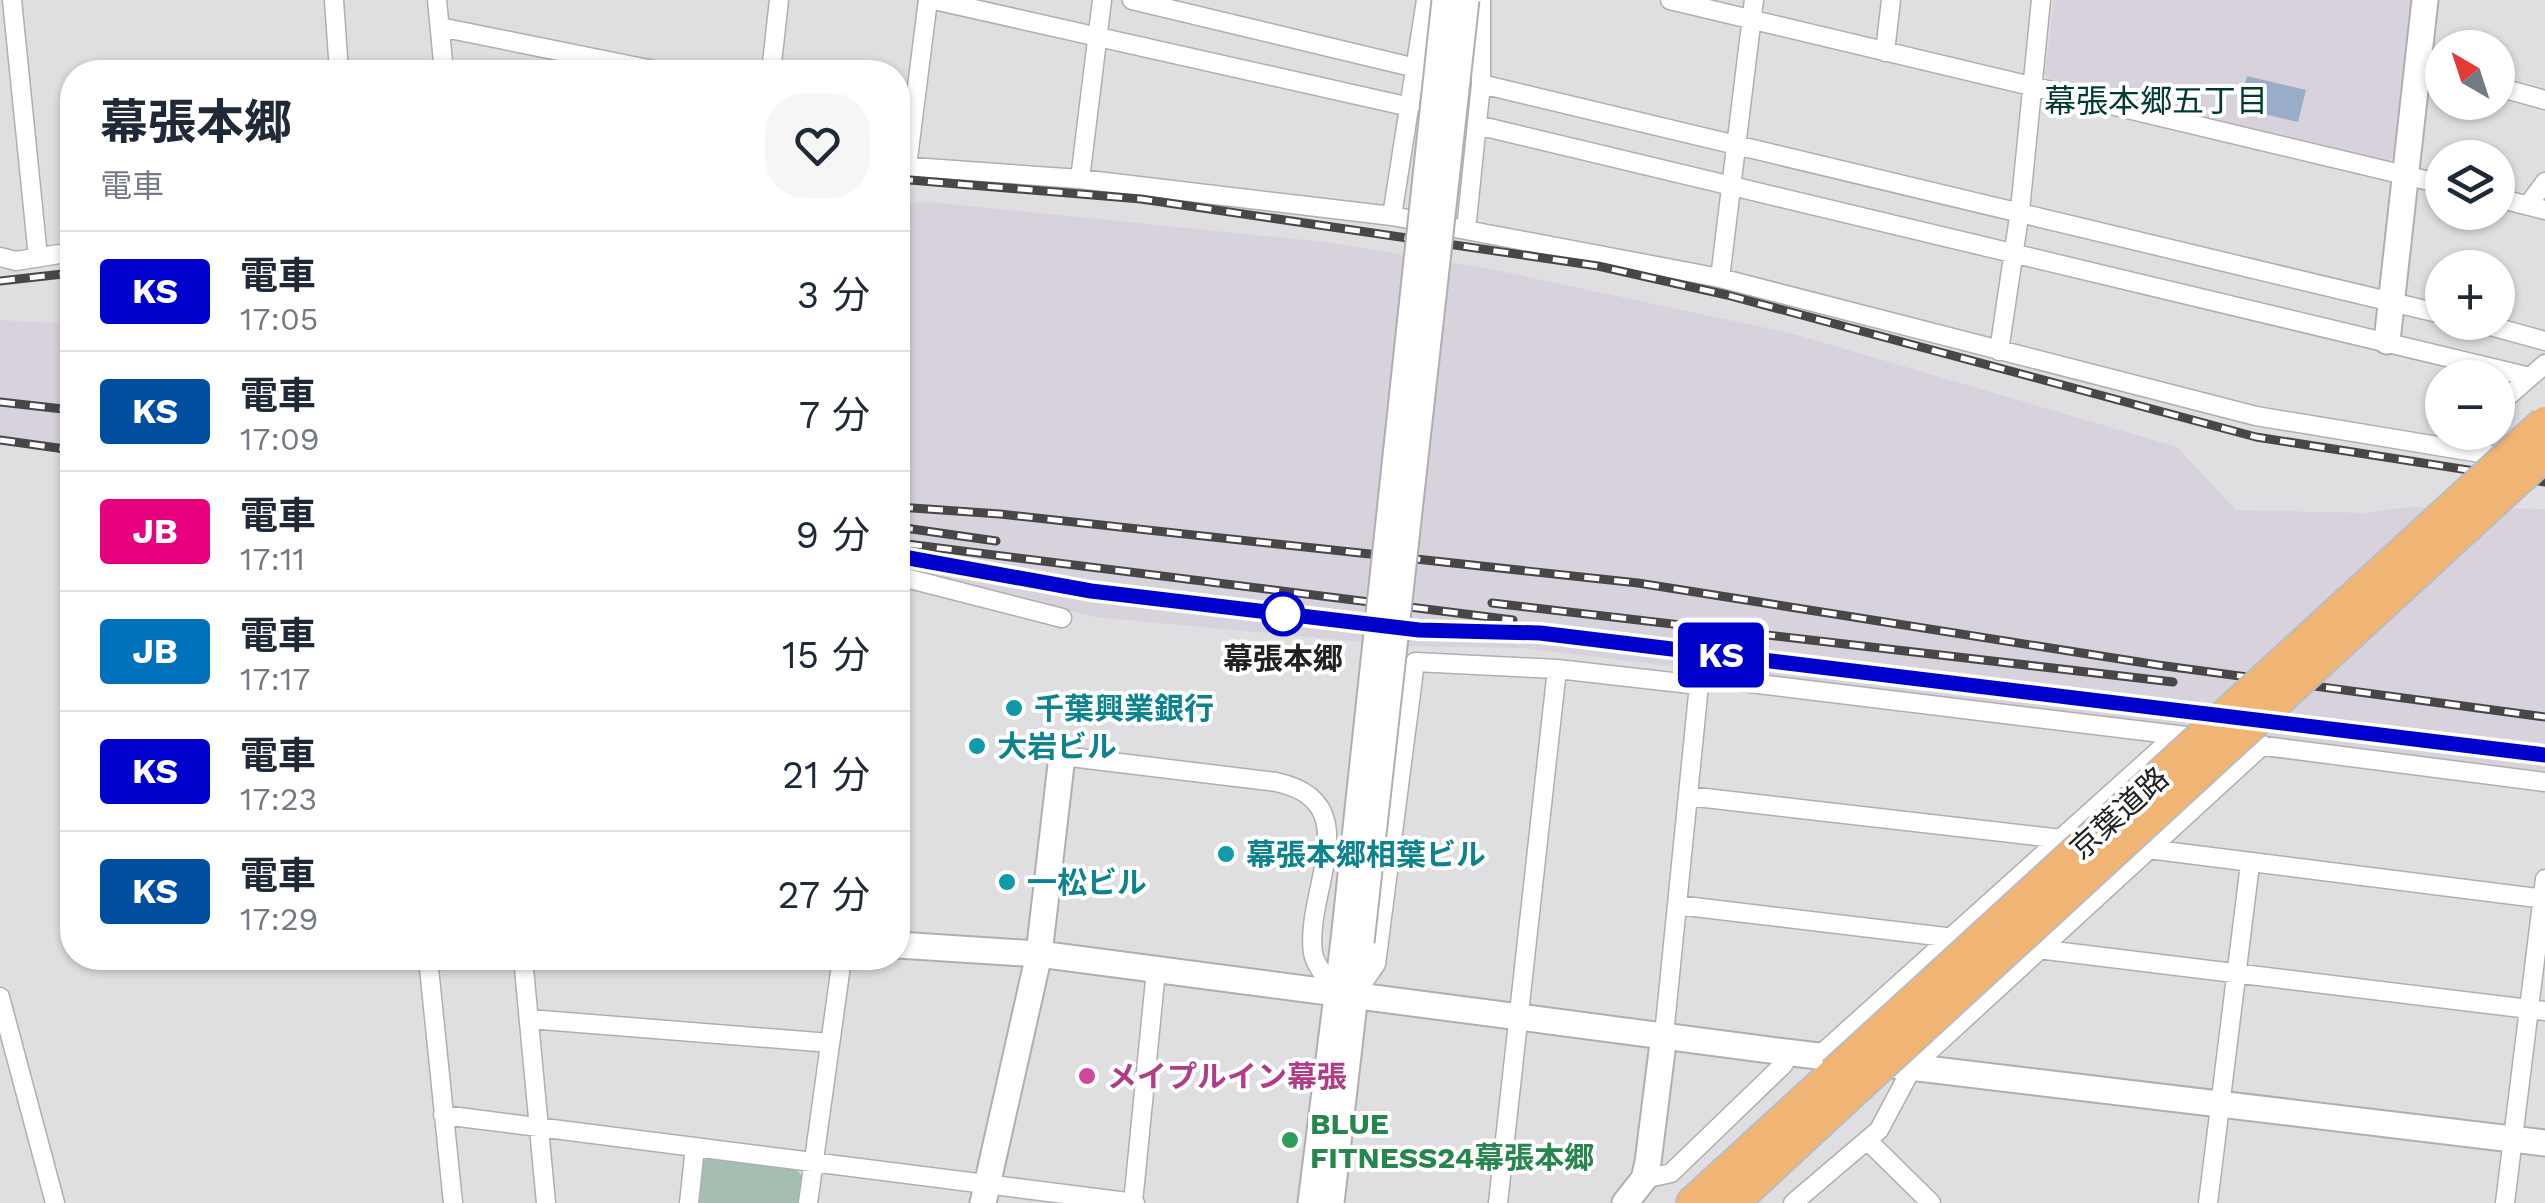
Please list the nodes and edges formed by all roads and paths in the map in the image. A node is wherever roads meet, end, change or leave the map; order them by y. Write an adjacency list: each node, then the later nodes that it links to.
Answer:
1 (334, 0): 22 (street)
2 (437, 0): 18 (street)
3 (779, 0): 25 (street)
4 (930, 0): 20 (street); 33 (street)
5 (1102, 0): 20 (street)
6 (1132, 0): 26 (street)
7 (1426, 0): 26 (street)
8 (1445, 0): 81 (street, bridge)
9 (1466, 0): 81 (street, bridge)
10 (1481, 0): 27 (street)
11 (1670, 0): 17 (street)
12 (1754, 0): 17 (street)
13 (1891, 0): 21 (street)
14 (2041, 0): 28 (street)
15 (2425, 0): 19 (street)
16 (8, 3): 49 (street)
17 (1751, 20): 21 (street); 35 (street)
18 (440, 27): 23 (street); 24 (street)
19 (2427, 30)
20 (1096, 36): 32 (street); 38 (street)
21 (1885, 52): 28 (street)
22 (338, 60)
23 (443, 60)
24 (588, 60)
25 (772, 60)
26 (1416, 68): 32 (street)
27 (1481, 84): 34 (street); 35 (street)
28 (2030, 87): 37 (street); 43 (street)
29 (2425, 91): 37 (street)
30 (2515, 91): 31 (street)
31 (2545, 100)
32 (1410, 108): 44 (street)
33 (910, 119)
34 (1478, 125): 41 (street); 45 (street)
35 (1736, 144): 41 (street); 43 (street)
36 (910, 167): 38 (street)
37 (2407, 176): 39 (street); 51 (street)
38 (1080, 179): 44 (street)
39 (2425, 180)
40 (2545, 182): 42 (street)
41 (1732, 184): 46 (street); 50 (street)
42 (2536, 207)
43 (2020, 210): 46 (street); 51 (street)
44 (1392, 216): 45 (street)
45 (1466, 230): 50 (street)
46 (2014, 252): 54 (street); 56 (street)
47 (60, 254): 49 (street)
48 (0, 257): 49 (street)
49 (38, 257)
50 (1720, 278): 56 (street)
51 (2392, 300): 52 (street); 54 (street)
52 (2425, 309)
53 (2515, 333): 55 (street)
54 (2388, 340): 58 (street)
55 (2545, 341)
56 (1999, 351): 61 (street)
57 (2545, 364): 58 (street)
58 (2530, 377): 59 (street)
59 (2515, 391)
60 (2545, 423): 99 (highway, 京葉道路, bridge)
61 (2425, 446)
62 (2447, 450): 64 (street)
63 (2545, 454): 99 (highway, 京葉道路, bridge)
64 (2545, 463)
65 (910, 579): 66 (street)
66 (1062, 618)
67 (1557, 668): 68 (street); 90 (street); 93 (street)
68 (1699, 686): 69 (street); 73 (street)
69 (2176, 736): 70 (street); 74 (street)
70 (2263, 746): 72 (street); 75 (street)
71 (1062, 756): 84 (street); 90 (street)
72 (2545, 782)
73 (1688, 796): 74 (street); 79 (street)
74 (2062, 840): 80 (street)
75 (2148, 849): 76 (street); 83 (street)
76 (2250, 864): 78 (street); 89 (street)
77 (2545, 880): 78 (street)
78 (2544, 899): 92 (street)
79 (1677, 905): 80 (street); 95 (street)
80 (1954, 938): 99 (street)
81 (1352, 941): 90 (street)
82 (910, 946): 84 (street)
83 (2038, 949): 89 (street); 98 (street)
84 (1039, 954): 88 (street); 109 (street)
85 (429, 970): 101 (street)
86 (524, 970): 94 (street)
87 (840, 970): 96 (street)
88 (1156, 970): 90 (street); 115 (street)
89 (2236, 972): 92 (street); 100 (street)
90 (1346, 994): 93 (street); 116 (street); 117 (street)
91 (0, 997): 110 (street)
92 (2537, 1010): 103 (street)
93 (1517, 1016): 95 (street); 118 (street)
94 (529, 1019): 96 (street); 102 (street)
95 (1664, 1035): 97 (street); 108 (street)
96 (830, 1043): 107 (street)
97 (1785, 1052): 99 (street); 108 (street)
98 (1913, 1066): 99 (street); 100 (street); 104 (street)
99 (1837, 1072): 120 (highway, 京葉道路); 121 (highway, 京葉道路)
100 (2221, 1103): 103 (street); 124 (street)
101 (442, 1115): 102 (street); 111 (street)
102 (539, 1128): 106 (street); 112 (street)
103 (2512, 1139): 105 (street); 125 (street)
104 (1868, 1140): 122 (street); 123 (street)
105 (2545, 1143)
106 (695, 1147): 107 (street); 113 (street)
107 (814, 1163): 109 (street); 114 (street)
108 (1644, 1180): 119 (street)
109 (985, 1194): 115 (street)
110 (56, 1203)
111 (452, 1203)
112 (546, 1203)
113 (689, 1203)
114 (808, 1203)
115 (1134, 1203)
116 (1311, 1203)
117 (1331, 1203)
118 (1498, 1203)
119 (1626, 1203)
120 (1693, 1203)
121 (1732, 1203)
122 (1794, 1203)
123 (1931, 1203)
124 (2208, 1203)
125 (2504, 1203)

